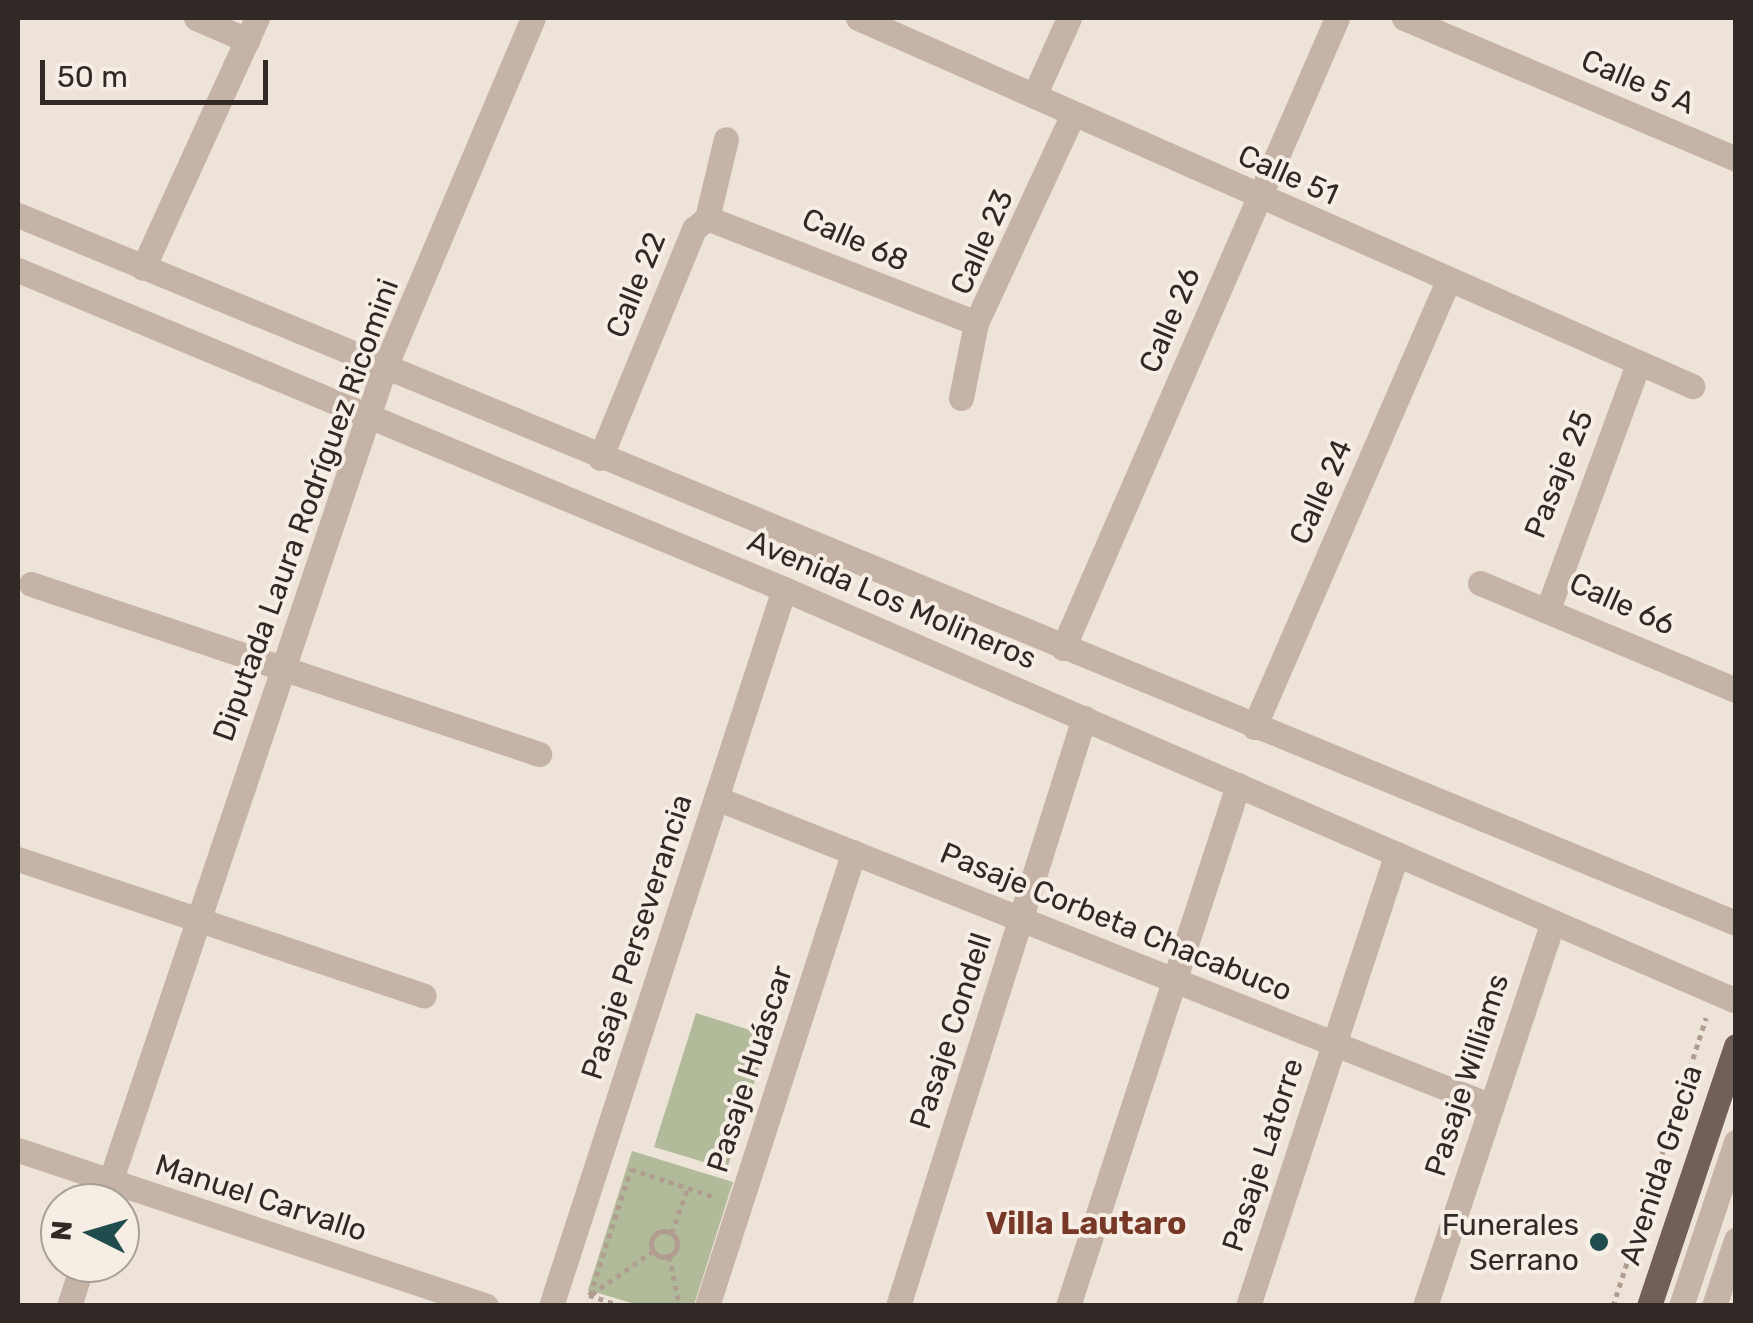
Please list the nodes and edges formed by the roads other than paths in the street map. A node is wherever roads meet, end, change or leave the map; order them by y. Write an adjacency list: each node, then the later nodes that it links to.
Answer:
1 (196, 18): 7 (street)
2 (534, 18): 20 (street, Diputada Laura Rodríguez Ricomini)
3 (858, 18): 8 (street, Calle 51)
4 (1069, 18): 8 (street)
5 (1337, 18): 12 (street, Calle 26)
6 (1404, 18): 11 (street, Calle 5 A)
7 (252, 29): 15 (street)
8 (1034, 96): 9 (street, Calle 51)
9 (1073, 114): 12 (street, Calle 51); 18 (street, Calle 23)
10 (726, 139): 14 (street, Calle 22)
11 (1736, 160)
12 (1259, 197): 17 (street, Calle 51); 29 (street, Calle 26)
13 (18, 215): 15 (street, Avenida Los Molineros)
14 (707, 218): 18 (street, Calle 68); 24 (street, Calle 22)
15 (143, 268): 20 (street, Avenida Los Molineros)
16 (18, 270): 23 (street, Avenida Los Molineros)
17 (1447, 284): 19 (street, Calle 51); 33 (street, Calle 24)
18 (976, 323): 22 (street, Calle 23)
19 (1637, 367): 21 (street, Calle 51); 28 (street, Pasaje 25)
20 (384, 369): 23 (street, Diputada Laura Rodríguez Ricomini); 24 (street, Avenida Los Molineros)
21 (1692, 386)
22 (961, 398)
23 (368, 416): 27 (street, Avenida Los Molineros); 30 (street, Diputada Laura Rodríguez Ricomini)
24 (600, 458): 29 (street, Avenida Los Molineros)
25 (31, 584): 30 (street)
26 (1480, 584): 28 (street, Calle 66)
27 (784, 588): 32 (street, Avenida Los Molineros); 36 (street, Pasaje Perseverancia)
28 (1549, 606): 31 (street, Calle 66)
29 (1063, 648): 33 (street, Avenida Los Molineros)
30 (281, 668): 34 (street); 41 (street, Diputada Laura Rodríguez Ricomini)
31 (1736, 690)
32 (1084, 718): 35 (street, Avenida Los Molineros); 40 (street, Pasaje Condell)
33 (1254, 726): 43 (street, Avenida Los Molineros)
34 (539, 754)
35 (1238, 785): 38 (street, Avenida Los Molineros); 44 (street)
36 (716, 798): 37 (street, Pasaje Corbeta Chacabuco); 57 (street, Pasaje Perseverancia)
37 (854, 852): 40 (street, Pasaje Corbeta Chacabuco); 58 (street, Pasaje Huáscar)
38 (1397, 854): 42 (street, Avenida Los Molineros); 47 (street, Pasaje Latorre)
39 (18, 859): 41 (street)
40 (1020, 918): 44 (street, Pasaje Corbeta Chacabuco); 59 (street, Pasaje Condell)
41 (197, 919): 45 (street); 53 (street, Diputada Laura Rodríguez Ricomini)
42 (1553, 922): 46 (street, Avenida Los Molineros); 49 (street, Pasaje Williams)
43 (1736, 923)
44 (1174, 980): 47 (street, Pasaje Corbeta Chacabuco); 60 (street)
45 (424, 996)
46 (1725, 996)
47 (1335, 1044): 49 (street, Pasaje Corbeta Chacabuco); 61 (street, Pasaje Latorre)
48 (1736, 1046): 63 (main road, Avenida Grecia)
49 (1491, 1106): 62 (street, Pasaje Williams)
50 (1736, 1142): 64 (street)
51 (18, 1150): 52 (street, Manuel Carvallo)
52 (86, 1183)
53 (109, 1183)
54 (140, 1203): 56 (street, Manuel Carvallo)
55 (1736, 1240): 65 (street)
56 (486, 1306)
57 (551, 1306)
58 (707, 1306)
59 (898, 1306)
60 (1068, 1306)
61 (1248, 1306)
62 (1425, 1306)
63 (1649, 1306)
64 (1681, 1306)
65 (1714, 1306)

